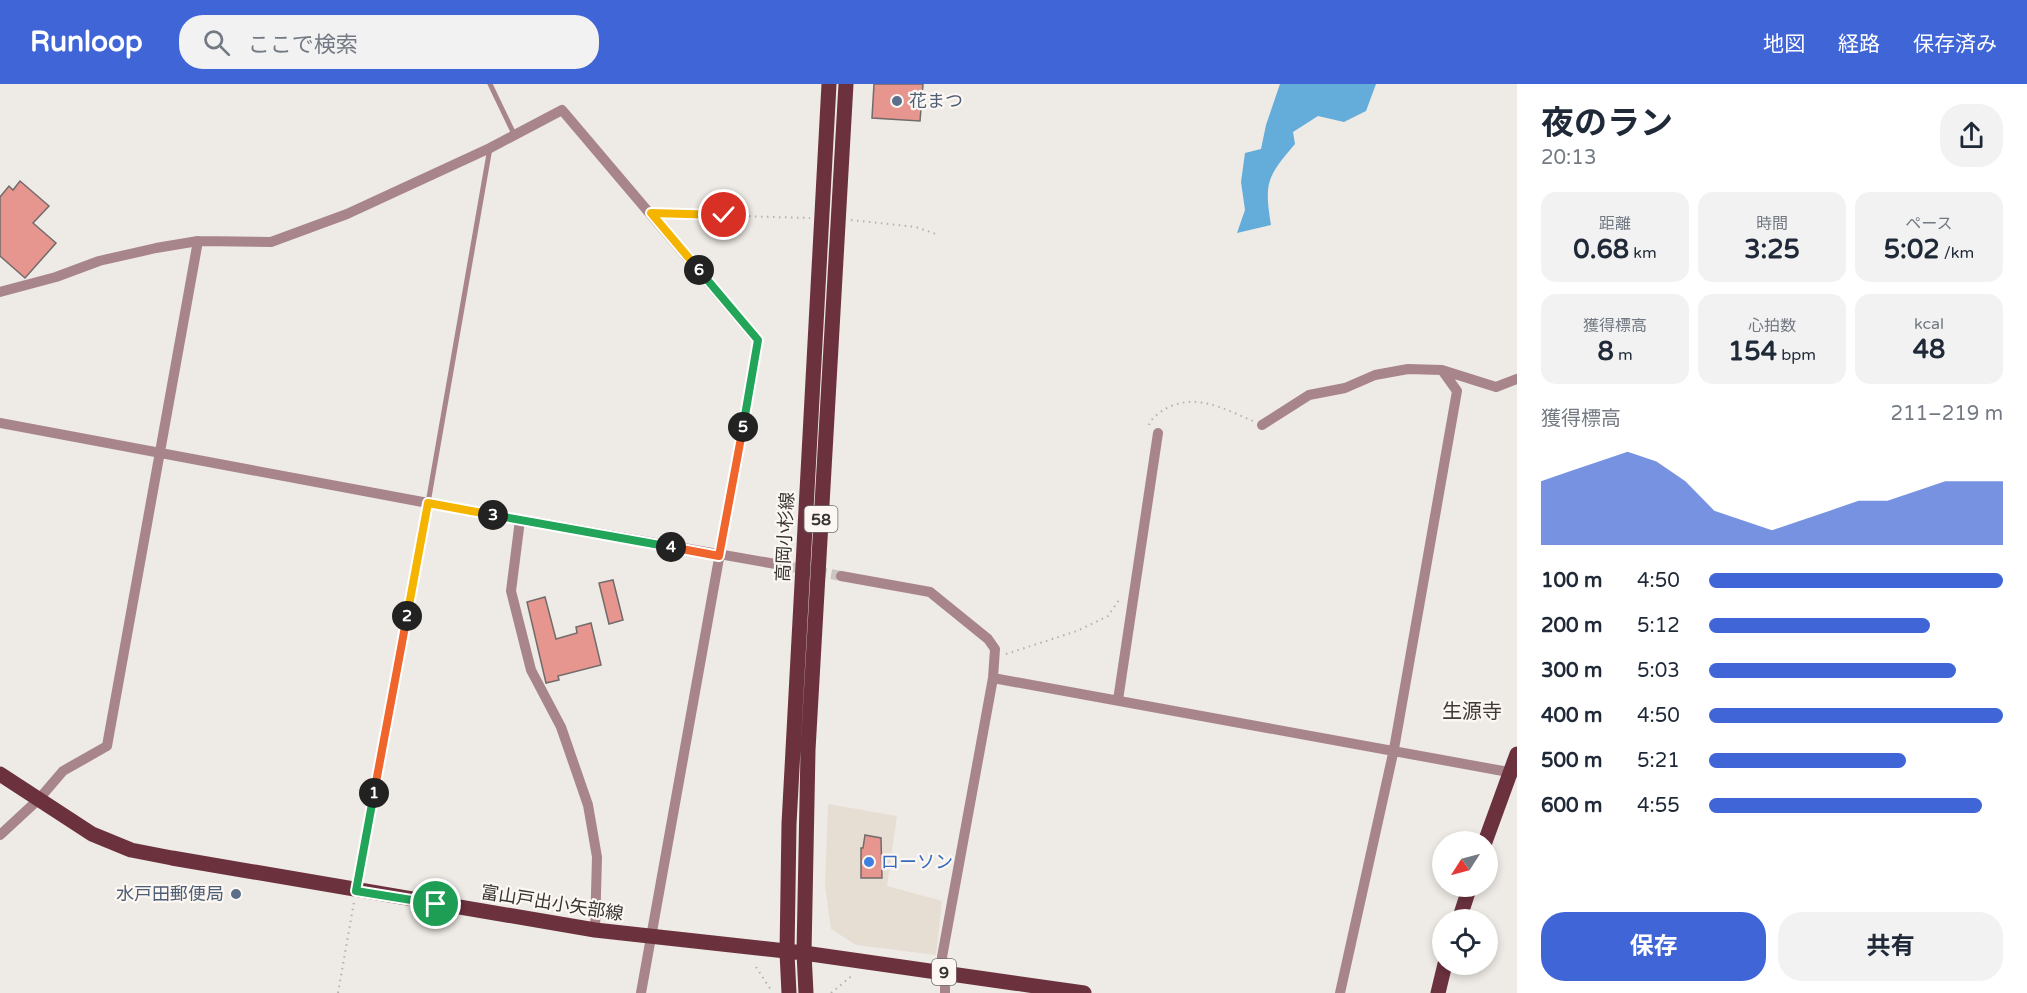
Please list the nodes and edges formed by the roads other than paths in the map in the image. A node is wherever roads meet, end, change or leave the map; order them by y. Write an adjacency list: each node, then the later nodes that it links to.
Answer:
1 (490, 84): 4 (lane)
2 (829, 84): 31 (main road, 高岡小杉線 / 58)
3 (846, 84): 32 (main road, 高岡小杉線 / 58)
4 (515, 136): 5 (street); 16 (street)
5 (490, 148): 6 (street); 14 (lane)
6 (198, 241): 7 (street); 13 (street)
7 (0, 292)
8 (1442, 370): 9 (street); 11 (street); 21 (street)
9 (1517, 379)
10 (0, 423): 13 (street)
11 (1262, 425)
12 (1158, 433): 20 (street)
13 (160, 452): 14 (street); 25 (street)
14 (428, 503): 15 (street); 28 (lane)
15 (520, 520): 16 (street); 29 (street)
16 (719, 556): 17 (street); 30 (street)
17 (787, 566)
18 (841, 576): 19 (street)
19 (993, 678): 20 (street); 33 (street)
20 (1118, 700): 21 (street)
21 (1394, 749): 23 (street); 40 (street)
22 (1517, 754): 23 (main road)
23 (1513, 773): 26 (main road)
24 (0, 774): 25 (main road, 富山戸出小矢部線 / 9)
25 (39, 799): 27 (street); 28 (main road, 富山戸出小矢部線 / 9)
26 (1489, 831)
27 (0, 835)
28 (356, 891): 29 (main road, 富山戸出小矢部線 / 9)
29 (595, 930): 30 (main road, 富山戸出小矢部線 / 9)
30 (650, 937): 31 (main road, 富山戸出小矢部線 / 9); 35 (street)
31 (787, 953): 32 (main road, 富山戸出小矢部線 / 9); 36 (main road, 高岡小杉線 / 58)
32 (804, 953): 33 (main road, 富山戸出小矢部線 / 9); 37 (main road, 高岡小杉線 / 58)
33 (945, 972): 38 (street); 39 (main road, 富山戸出小矢部線 / 9)
34 (1442, 975): 41 (main road)
35 (641, 993)
36 (789, 993)
37 (806, 993)
38 (945, 993)
39 (1084, 993)
40 (1340, 993)
41 (1438, 993)

